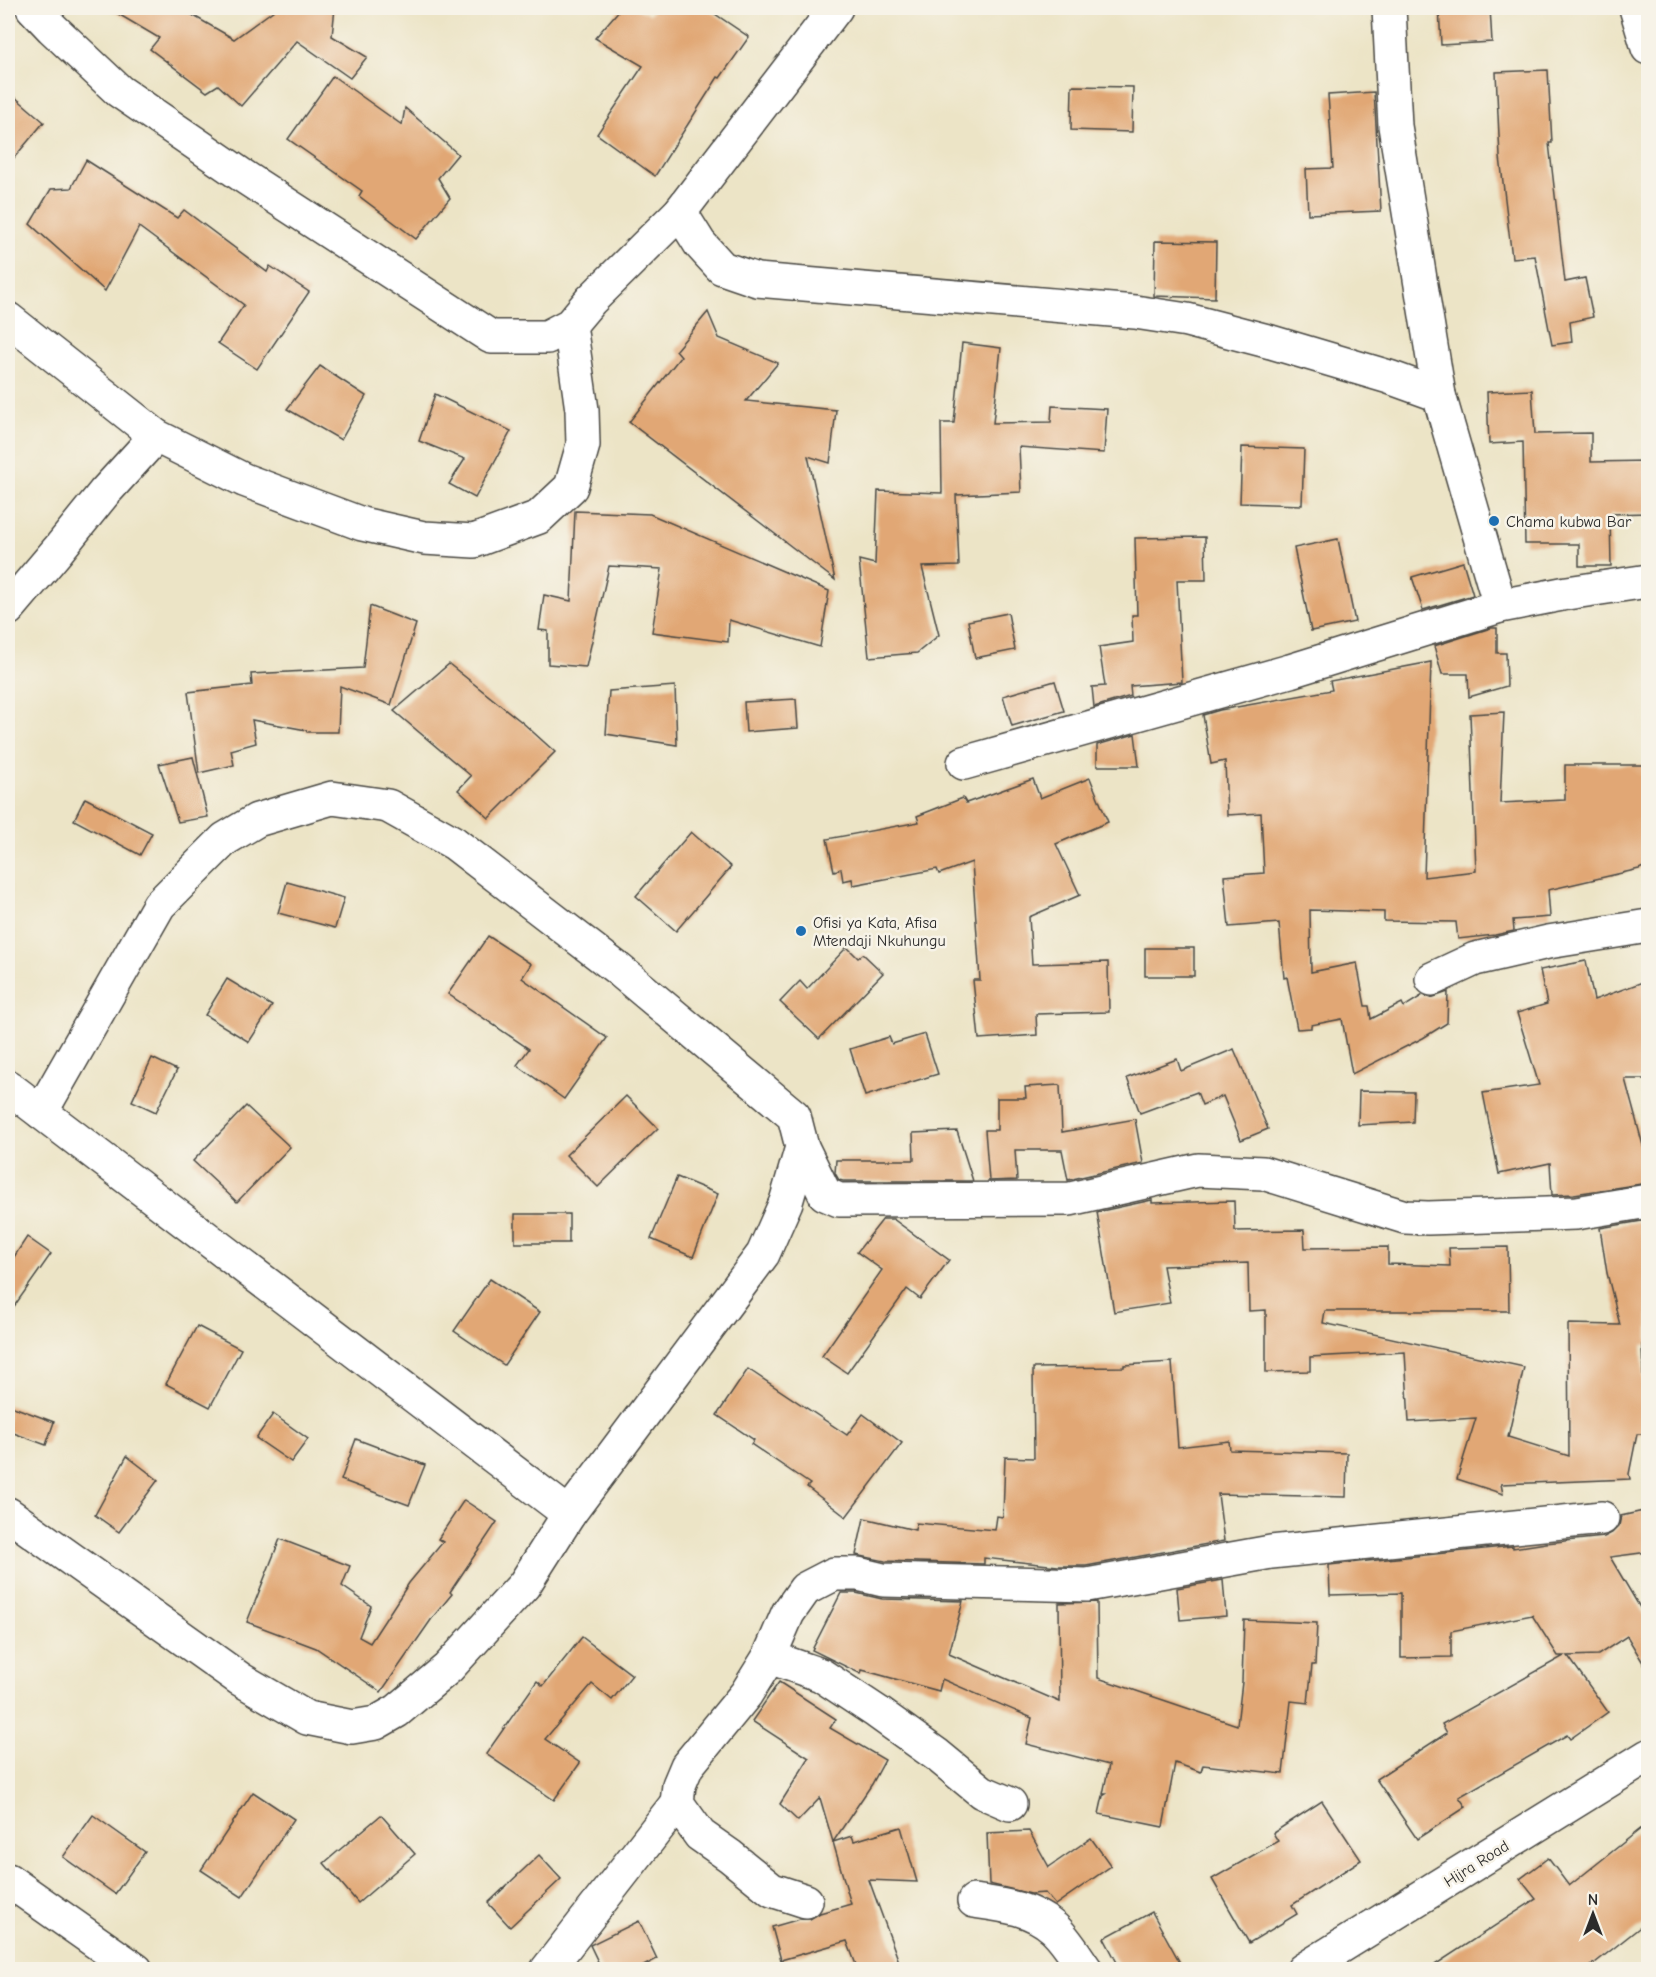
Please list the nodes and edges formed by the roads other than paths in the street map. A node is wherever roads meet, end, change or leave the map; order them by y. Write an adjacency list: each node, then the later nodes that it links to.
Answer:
1 (33, 8): 8 (street)
2 (836, 8): 6 (street)
3 (1389, 8): 9 (street)
4 (1636, 8): 5 (street)
5 (1648, 48)
6 (680, 212): 8 (street); 9 (street)
7 (8, 319): 10 (street)
8 (570, 324): 10 (street)
9 (1439, 395): 12 (street)
10 (156, 436): 13 (street)
11 (1648, 580): 12 (street)
12 (1500, 606): 14 (street)
13 (8, 609)
14 (964, 763)
15 (1648, 926): 16 (street)
16 (1432, 979)
17 (8, 1087): 18 (street)
18 (41, 1112): 19 (street); 22 (street)
19 (802, 1147): 20 (street); 22 (street)
20 (1648, 1201)
21 (8, 1514): 22 (street)
22 (569, 1514)
23 (1602, 1518): 24 (street)
24 (769, 1657): 26 (street); 27 (street)
25 (1648, 1756): 34 (street, Hijra Road)
26 (677, 1803): 29 (street); 32 (street)
27 (1010, 1804)
28 (8, 1880): 31 (street)
29 (806, 1901)
30 (974, 1901): 33 (street)
31 (136, 1970)
32 (547, 1970)
33 (1086, 1970)
34 (1303, 1970)

